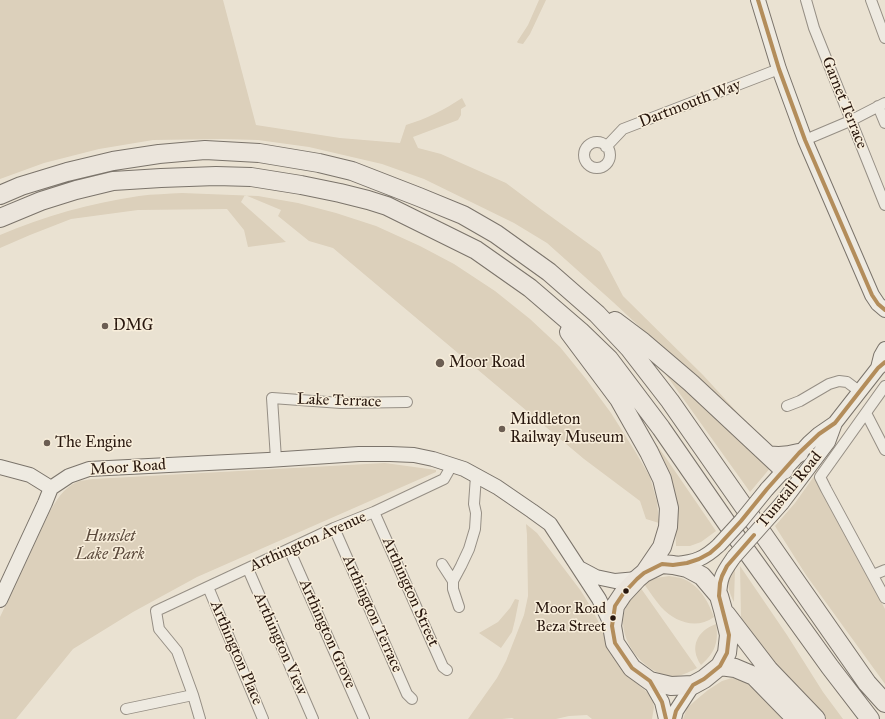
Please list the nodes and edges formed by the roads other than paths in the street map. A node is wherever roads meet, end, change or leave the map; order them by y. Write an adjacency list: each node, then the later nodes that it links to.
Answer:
1 (758, 0): 6 (street)
2 (806, 0): 8 (street, Garnet Terrace)
3 (871, 0): 4 (street)
4 (883, 26): 5 (street)
5 (885, 38)
6 (779, 69): 10 (street); 11 (street, Dartmouth Way)
7 (882, 104): 8 (street); 9 (street)
8 (850, 121): 10 (street); 13 (street, Garnet Terrace)
9 (885, 123)
10 (805, 140): 17 (street)
11 (606, 147)
12 (0, 195): 15 (highway)
13 (885, 205)
14 (0, 218): 16 (highway)
15 (549, 272): 28 (highway); 60 (highway)
16 (548, 303): 44 (highway); 46 (highway)
17 (885, 310)
18 (885, 350): 19 (street, Tunstall Road)
19 (881, 365): 21 (street, Tunstall Road)
20 (885, 386): 24 (street)
21 (859, 391): 23 (street); 25 (street, Tunstall Road)
22 (407, 402): 29 (street, Lake Terrace)
23 (787, 406)
24 (866, 413): 26 (street); 45 (street)
25 (835, 423): 27 (street, Tunstall Road); 35 (street, Tunstall Road)
26 (885, 450)
27 (799, 453): 28 (highway); 32 (street, Tunstall Road)
28 (768, 455): 32 (highway)
29 (276, 459): 30 (street, Moor Road); 34 (street, Moor Road)
30 (452, 465): 33 (street, Moor Road); 36 (street, Arthington Avenue)
31 (0, 467): 34 (street)
32 (784, 470): 35 (street); 40 (street, Tunstall Road, bridge)
33 (476, 476): 41 (street, Moor Road); 47 (street)
34 (51, 488): 50 (street)
35 (792, 490): 51 (street, Tunstall Road, bridge)
36 (374, 512): 37 (street, Arthington Avenue); 55 (street, Arthington Street)
37 (334, 528): 38 (street, Arthington Avenue); 59 (street, Arthington Terrace)
38 (289, 549): 42 (street, Arthington Avenue); 65 (street, Arthington Grove)
39 (442, 564): 47 (street)
40 (673, 565): 46 (highway); 51 (highway)
41 (579, 568): 46 (street, Moor Road); 53 (street, Moor Road)
42 (248, 569): 48 (street, Arthington Avenue); 64 (street, Arthington View)
43 (885, 570): 45 (street)
44 (763, 574): 70 (highway); 71 (highway)
45 (873, 575): 49 (street)
46 (640, 576): 53 (highway)
47 (453, 581): 52 (street)
48 (208, 587): 58 (street, Arthington Avenue); 63 (street, Arthington Place)
49 (885, 598)
50 (0, 600)
51 (721, 603): 54 (highway); 69 (highway)
52 (459, 607)
53 (612, 626): 56 (highway)
54 (720, 666): 57 (highway); 68 (highway)
55 (447, 670)
56 (650, 681): 57 (highway); 66 (street)
57 (693, 685): 67 (street)
58 (193, 695): 61 (street); 62 (street)
59 (412, 699)
60 (885, 703)
61 (126, 709)
62 (200, 719)
63 (264, 719)
64 (313, 719)
65 (364, 719)
66 (666, 719)
67 (674, 719)
68 (796, 719)
69 (816, 719)
70 (860, 719)
71 (870, 719)

